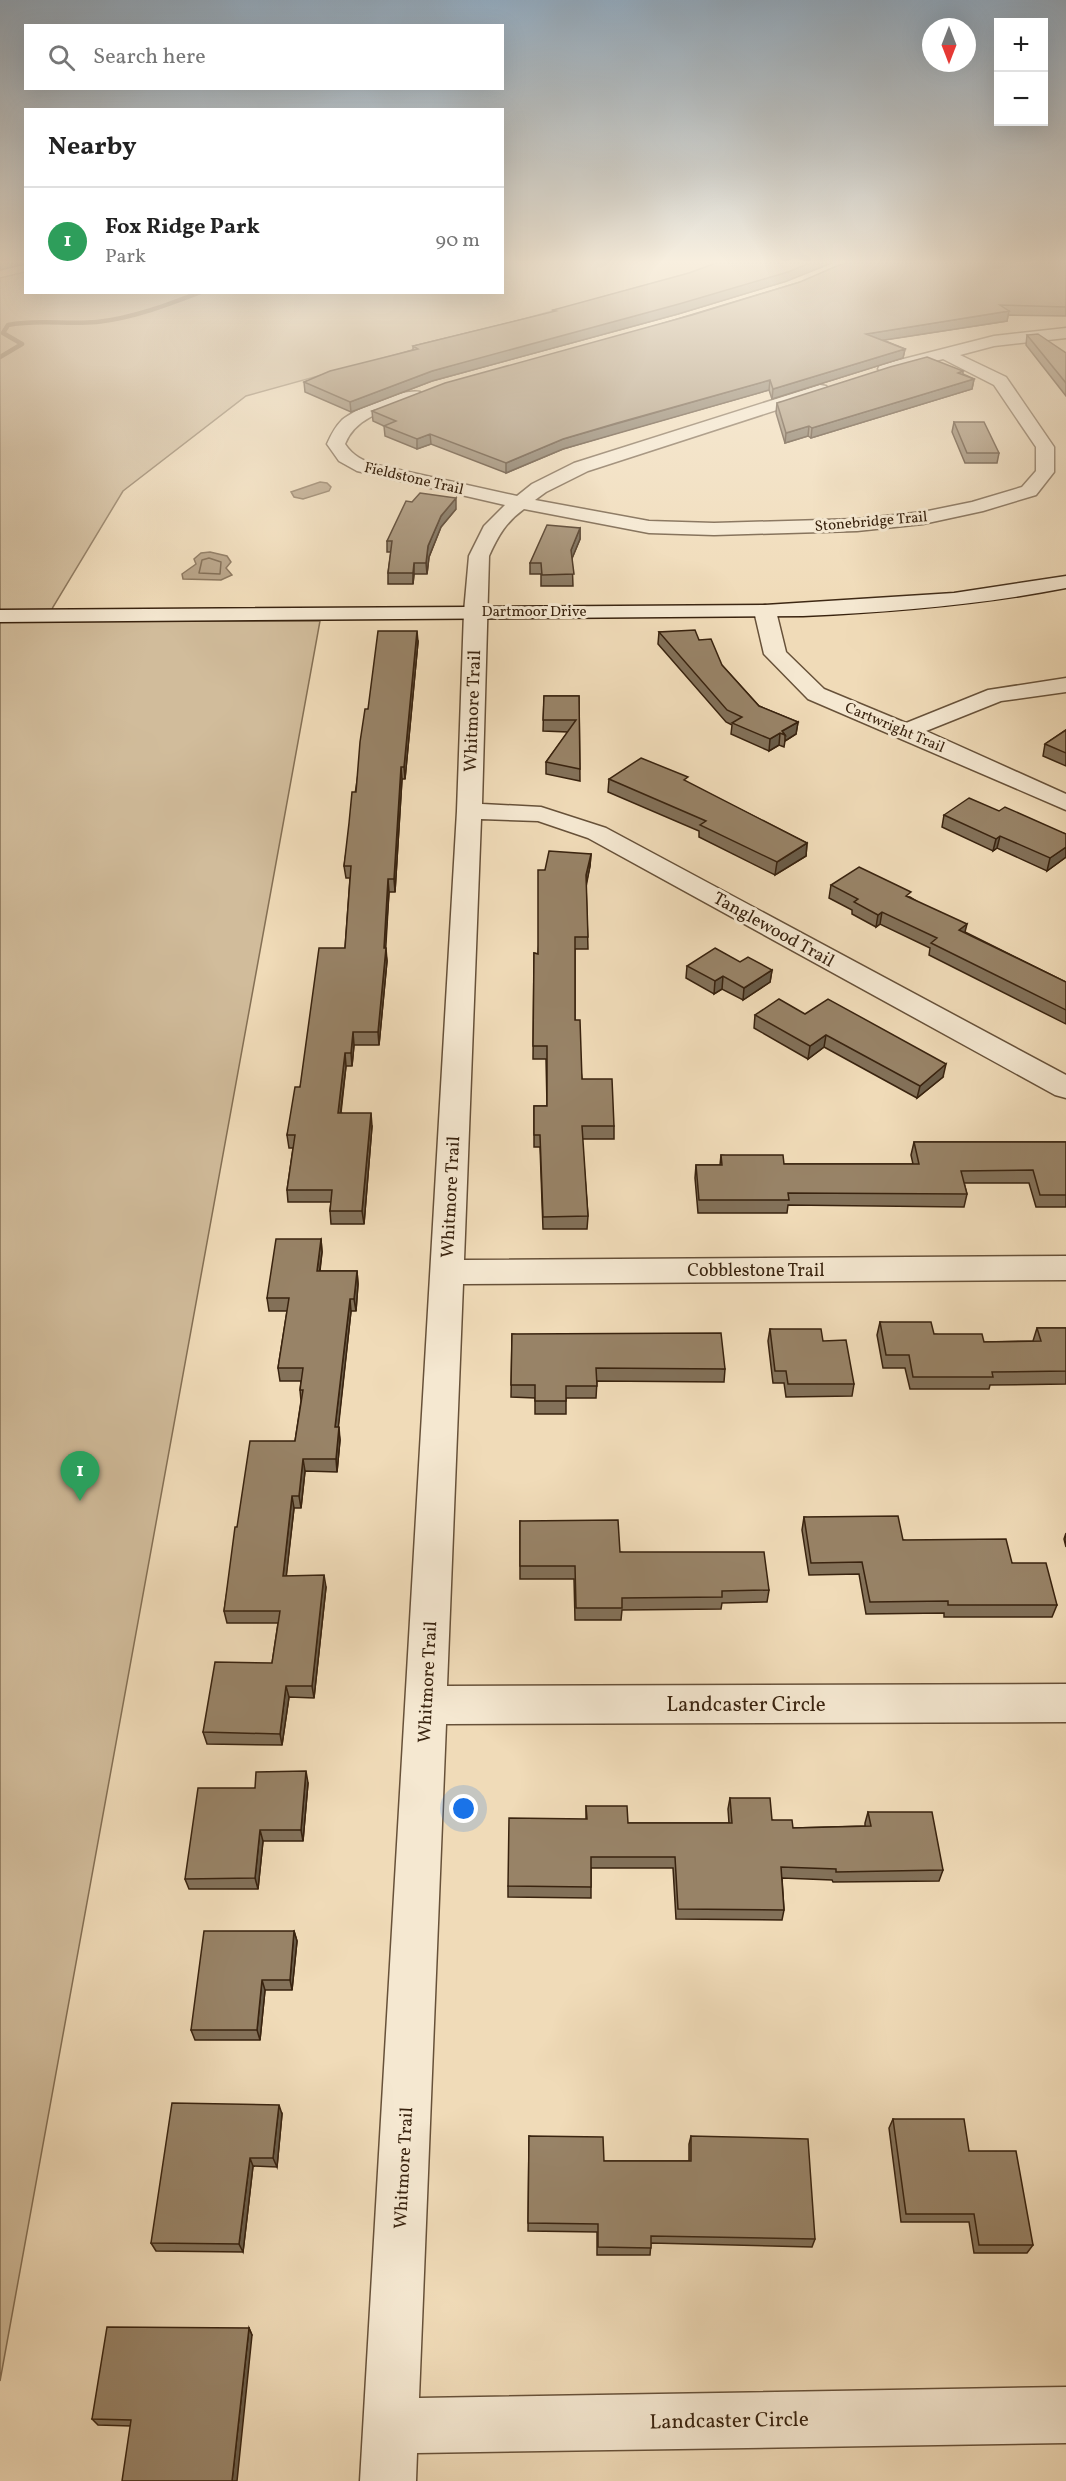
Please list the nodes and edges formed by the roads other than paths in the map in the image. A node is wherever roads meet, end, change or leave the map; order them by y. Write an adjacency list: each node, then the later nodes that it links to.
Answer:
1 (996, 379): 4 (street, Stonebridge Trail)
2 (837, 385): 4 (street, Whitmore Trail)
3 (429, 391): 4 (street, Fieldstone Trail)
4 (520, 501): 7 (street, Whitmore Trail)
5 (1066, 582): 6 (street, Dartmoor Drive)
6 (765, 611): 7 (street, Dartmoor Drive); 10 (street, Cartwright Trail)
7 (475, 612): 8 (street, Dartmoor Drive); 12 (street, Whitmore Trail)
8 (0, 616)
9 (1066, 685): 10 (street)
10 (906, 731): 11 (street, Cartwright Trail)
11 (1066, 803)
12 (469, 811): 13 (street, Tanglewood Trail); 15 (street, Whitmore Trail)
13 (1066, 1088)
14 (1066, 1268): 15 (street, Cobblestone Trail)
15 (447, 1272): 17 (street, Whitmore Trail)
16 (1066, 1703): 17 (street, Landcaster Circle)
17 (426, 1705): 19 (street, Whitmore Trail)
18 (1066, 2415): 19 (street, Landcaster Circle)
19 (391, 2426): 20 (street, Whitmore Trail)
20 (388, 2481)

